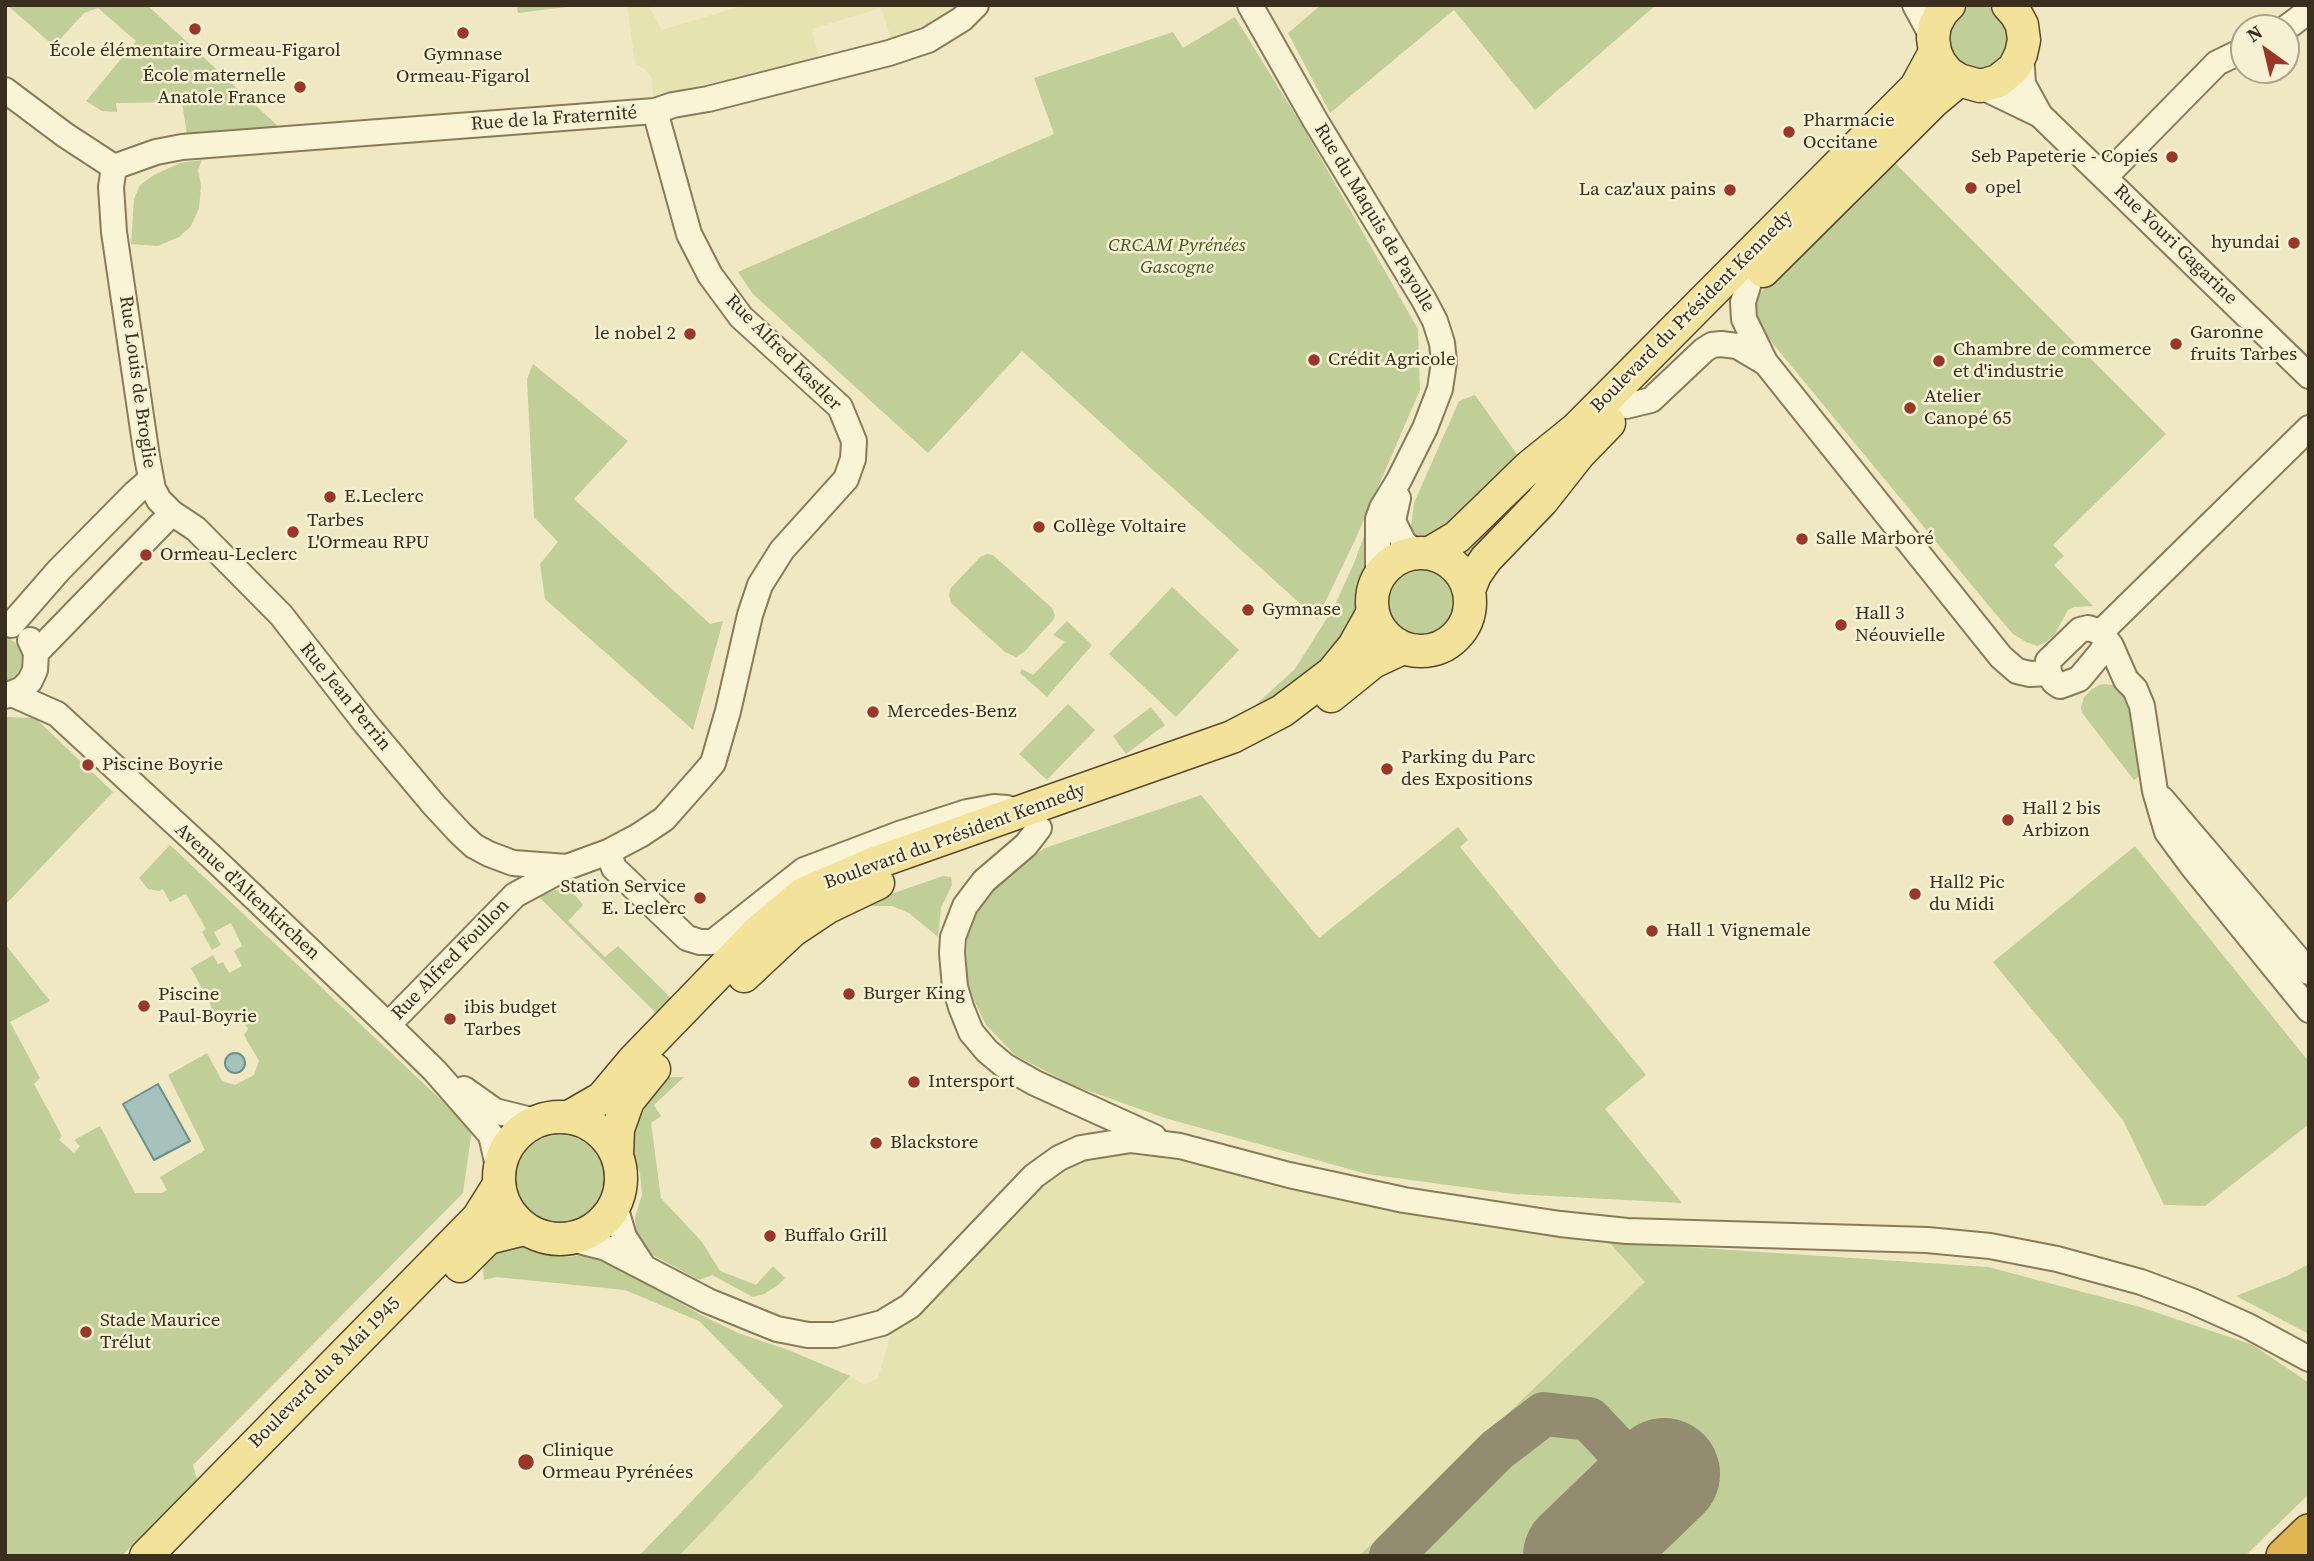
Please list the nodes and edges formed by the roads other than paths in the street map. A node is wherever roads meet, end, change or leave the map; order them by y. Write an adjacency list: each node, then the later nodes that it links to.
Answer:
1 (976, 5): 10 (street, Rue de la Fraternité)
2 (1250, 5): 20 (street, Rue du Maquis de Payolle)
3 (1915, 5): 6 (street)
4 (1949, 5): 6 (main road, Boulevard du Président Kennedy)
5 (2021, 23): 8 (main road, Boulevard du Président Kennedy); 11 (street, Rue Youri Gagarine)
6 (1934, 45): 8 (main road); 22 (main road, Boulevard du Président Kennedy)
7 (2230, 57): 13 (street)
8 (1969, 83): 11 (street, Rue Youri Gagarine); 14 (main road, Boulevard du Président Kennedy)
9 (5, 90): 12 (street)
10 (655, 111): 12 (street, Rue de la Fraternité); 37 (street, Rue Alfred Kastler)
11 (2040, 115): 13 (street, Rue Youri Gagarine)
12 (114, 167): 19 (street, Rue Louis de Broglie)
13 (2105, 177): 16 (street, Rue Youri Gagarine)
14 (1748, 286): 15 (street); 17 (main road, Boulevard du Président Kennedy)
15 (1765, 362): 17 (street); 30 (street)
16 (2309, 376)
17 (1626, 406): 24 (main road, Boulevard du Président Kennedy)
18 (2309, 428): 27 (street)
19 (151, 480): 21 (street, Rue Jean Perrin); 26 (street, Rue Louis de Broglie)
20 (1399, 480): 22 (street, Rue du Maquis de Payolle); 23 (street, Rue du Maquis de Payolle)
21 (172, 513): 29 (street); 38 (street, Rue Jean Perrin)
22 (1423, 553): 23 (main road); 24 (main road)
23 (1378, 578): 25 (main road)
24 (1469, 590): 28 (main road)
25 (1373, 612): 28 (main road); 36 (main road, Boulevard du Président Kennedy)
26 (8, 625): 29 (street, Avenue d'Altenkirchen)
27 (2103, 635): 30 (street); 31 (street); 32 (street)
28 (1403, 648): 36 (main road, Boulevard du Président Kennedy)
29 (35, 661): 33 (street); 34 (street, Avenue d'Altenkirchen)
30 (2049, 673): 31 (street)
31 (2084, 675): 32 (street)
32 (2126, 680): 35 (street)
33 (9, 695): 34 (street, Avenue d'Altenkirchen)
34 (57, 714): 43 (street, Avenue d'Altenkirchen)
35 (2155, 791): 41 (street); 42 (street)
36 (1033, 819): 37 (street); 45 (main road, Boulevard du Président Kennedy); 47 (street); 48 (main road, Boulevard du Président Kennedy)
37 (608, 852): 39 (street, Rue Alfred Kastler)
38 (513, 863): 39 (street, Rue Jean Perrin); 40 (street, Rue Alfred Foullon)
39 (567, 867): 40 (street, Rue Alfred Foullon)
40 (515, 895): 43 (street, Rue Alfred Foullon)
41 (2309, 972)
42 (2309, 1010)
43 (388, 1026): 44 (street, Avenue d'Altenkirchen)
44 (435, 1071): 46 (street, Avenue d'Altenkirchen); 49 (street, Avenue d'Altenkirchen)
45 (569, 1117): 46 (main road); 48 (main road)
46 (535, 1121): 49 (main road)
47 (1168, 1143): 53 (street); 54 (street)
48 (617, 1154): 50 (main road)
49 (498, 1176): 51 (main road); 56 (main road, Boulevard du 8 Mai 1945)
50 (615, 1206): 52 (main road); 53 (street)
51 (524, 1229): 52 (main road); 57 (main road, Boulevard du 8 Mai 1945)
52 (571, 1239): 53 (street)
53 (645, 1269)
54 (2309, 1359)
55 (2309, 1532): 58 (highway)
56 (146, 1556)
57 (174, 1556)
58 (2284, 1556)

